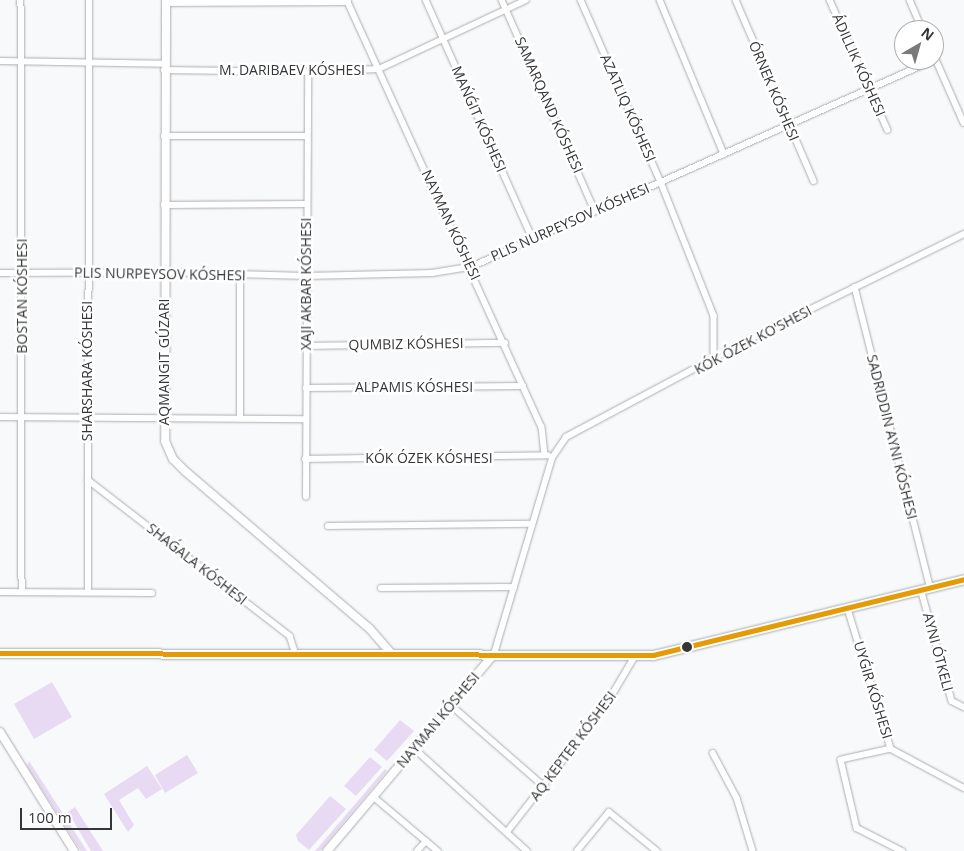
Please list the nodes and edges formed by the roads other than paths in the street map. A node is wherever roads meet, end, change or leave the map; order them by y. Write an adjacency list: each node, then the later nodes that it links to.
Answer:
1 (21, 0): 17 (street, BOSTAN KÓSHESI)
2 (89, 0): 18 (street, SHARSHARA KÓSHESI)
3 (426, 0): 15 (street)
4 (502, 0): 13 (street, SAMARQAND KÓSHESI)
5 (526, 0): 13 (street, M. DARIBAEV KÓSHESI)
6 (580, 0): 32 (street)
7 (660, 0): 30 (street)
8 (736, 0): 25 (street, ÓRNEK KÓSHESI)
9 (830, 0): 24 (street, ÁDILLIK KÓSHESI)
10 (910, 0): 14 (street)
11 (348, 1): 12 (street); 20 (street, NAYMAN KÓSHESI)
12 (165, 2): 19 (street)
13 (506, 8): 15 (street, M. DARIBAEV KÓSHESI); 35 (street, SAMARQAND KÓSHESI)
14 (919, 20)
15 (442, 38): 20 (street, M. DARIBAEV KÓSHESI); 37 (street)
16 (0, 61): 17 (street, M. DARIBAEV KÓSHESI)
17 (22, 61): 18 (street, M. DARIBAEV KÓSHESI); 41 (street, BOSTAN KÓSHESI)
18 (89, 63): 19 (street, M. DARIBAEV KÓSHESI); 42 (street, SHARSHARA KÓSHESI)
19 (164, 67): 23 (street, M. DARIBAEV KÓSHESI); 28 (street)
20 (379, 69): 23 (street, M. DARIBAEV KÓSHESI); 38 (street, NAYMAN KÓSHESI)
21 (909, 70): 24 (street, PLIS NURPEYSOV KÓSHESI)
22 (941, 70): 26 (street)
23 (308, 72): 29 (street, XAJI AKBAR KÓSHESI)
24 (868, 90): 25 (street, PLIS NURPEYSOV KÓSHESI); 27 (street, ÁDILLIK KÓSHESI)
25 (788, 124): 30 (street, PLIS NURPEYSOV KÓSHESI); 31 (street, ÓRNEK KÓSHESI)
26 (964, 124)
27 (888, 130)
28 (164, 136): 29 (street); 34 (street)
29 (307, 136): 33 (street, XAJI AKBAR KÓSHESI)
30 (724, 154): 32 (street, PLIS NURPEYSOV KÓSHESI)
31 (814, 181)
32 (661, 182): 35 (street, PLIS NURPEYSOV KÓSHESI); 48 (street)
33 (306, 204): 34 (street); 44 (street, XAJI AKBAR KÓSHESI)
34 (164, 205): 39 (street)
35 (595, 211): 37 (street, PLIS NURPEYSOV KÓSHESI)
36 (964, 234): 45 (street, KÓK ÓZEK KO'SHESI)
37 (533, 239): 38 (street, PLIS NURPEYSOV KÓSHESI)
38 (471, 267): 44 (street, PLIS NURPEYSOV KÓSHESI); 46 (street, NAYMAN KÓSHESI)
39 (165, 272): 42 (street, PLIS NURPEYSOV KÓSHESI); 43 (street, PLIS NURPEYSOV KÓSHESI); 54 (street)
40 (0, 273): 41 (street, PLIS NURPEYSOV KÓSHESI)
41 (23, 273): 42 (street, PLIS NURPEYSOV KÓSHESI); 52 (street, BOSTAN KÓSHESI)
42 (88, 273): 53 (street, SHARSHARA KÓSHESI)
43 (240, 276): 44 (street, PLIS NURPEYSOV KÓSHESI); 55 (street)
44 (306, 276): 47 (street, XAJI AKBAR KÓSHESI)
45 (854, 287): 48 (street, KÓK ÓZEK KO'SHESI); 67 (street, SADRIDDIN AYNI KÓSHESI)
46 (505, 343): 47 (street); 49 (street, NAYMAN KÓSHESI)
47 (306, 346): 50 (street, XAJI AKBAR KÓSHESI)
48 (714, 358): 58 (street, KÓK ÓZEK KO'SHESI)
49 (523, 386): 50 (street); 57 (street, NAYMAN KÓSHESI)
50 (306, 388): 56 (street, XAJI AKBAR KÓSHESI)
51 (0, 417): 52 (street)
52 (22, 417): 53 (street); 69 (street, BOSTAN KÓSHESI)
53 (87, 418): 54 (street); 60 (street, SHARSHARA KÓSHESI)
54 (163, 418): 55 (street); 75 (street)
55 (240, 419): 56 (street)
56 (306, 420): 59 (street, XAJI AKBAR KÓSHESI)
57 (545, 454): 58 (street); 59 (street, KÓK ÓZEK KÓSHESI)
58 (552, 458): 62 (street, NAYMAN KÓSHESI)
59 (306, 459): 61 (street, XAJI AKBAR KÓSHESI)
60 (88, 480): 70 (street, SHARSHARA KÓSHESI); 74 (street, SHAǴALA KÓSHESI)
61 (306, 497)
62 (530, 524): 63 (street); 65 (street, NAYMAN KÓSHESI)
63 (328, 526)
64 (964, 578): 67 (main road)
65 (514, 587): 66 (street); 76 (street, NAYMAN KÓSHESI)
66 (381, 588)
67 (926, 588): 72 (main road); 79 (street, AYNI ÓTKELI)
68 (0, 592): 69 (street)
69 (22, 592): 70 (street)
70 (88, 592): 71 (street)
71 (152, 593)
72 (848, 609): 77 (main road); 82 (street)
73 (0, 653): 74 (main road)
74 (296, 654): 75 (main road)
75 (392, 654): 76 (main road)
76 (494, 654): 77 (main road); 78 (street, NAYMAN KÓSHESI)
77 (635, 656): 84 (street, AQ KEPTER KÓSHESI)
78 (450, 705): 81 (street, NAYMAN KÓSHESI); 84 (street)
79 (964, 708)
80 (0, 732): 89 (street)
81 (414, 748): 86 (street, NAYMAN KÓSHESI); 87 (street)
82 (891, 749): 85 (street); 97 (street)
83 (713, 753): 96 (street)
84 (545, 787): 87 (street, AQ KEPTER KÓSHESI)
85 (964, 788)
86 (374, 797): 88 (street); 90 (street, NAYMAN KÓSHESI)
87 (506, 832): 93 (street)
88 (426, 841): 91 (street); 92 (street)
89 (74, 851)
90 (327, 851)
91 (417, 851)
92 (438, 851)
93 (527, 851)
94 (577, 851): 95 (street)
95 (657, 851)
96 (753, 851)
97 (902, 851)

